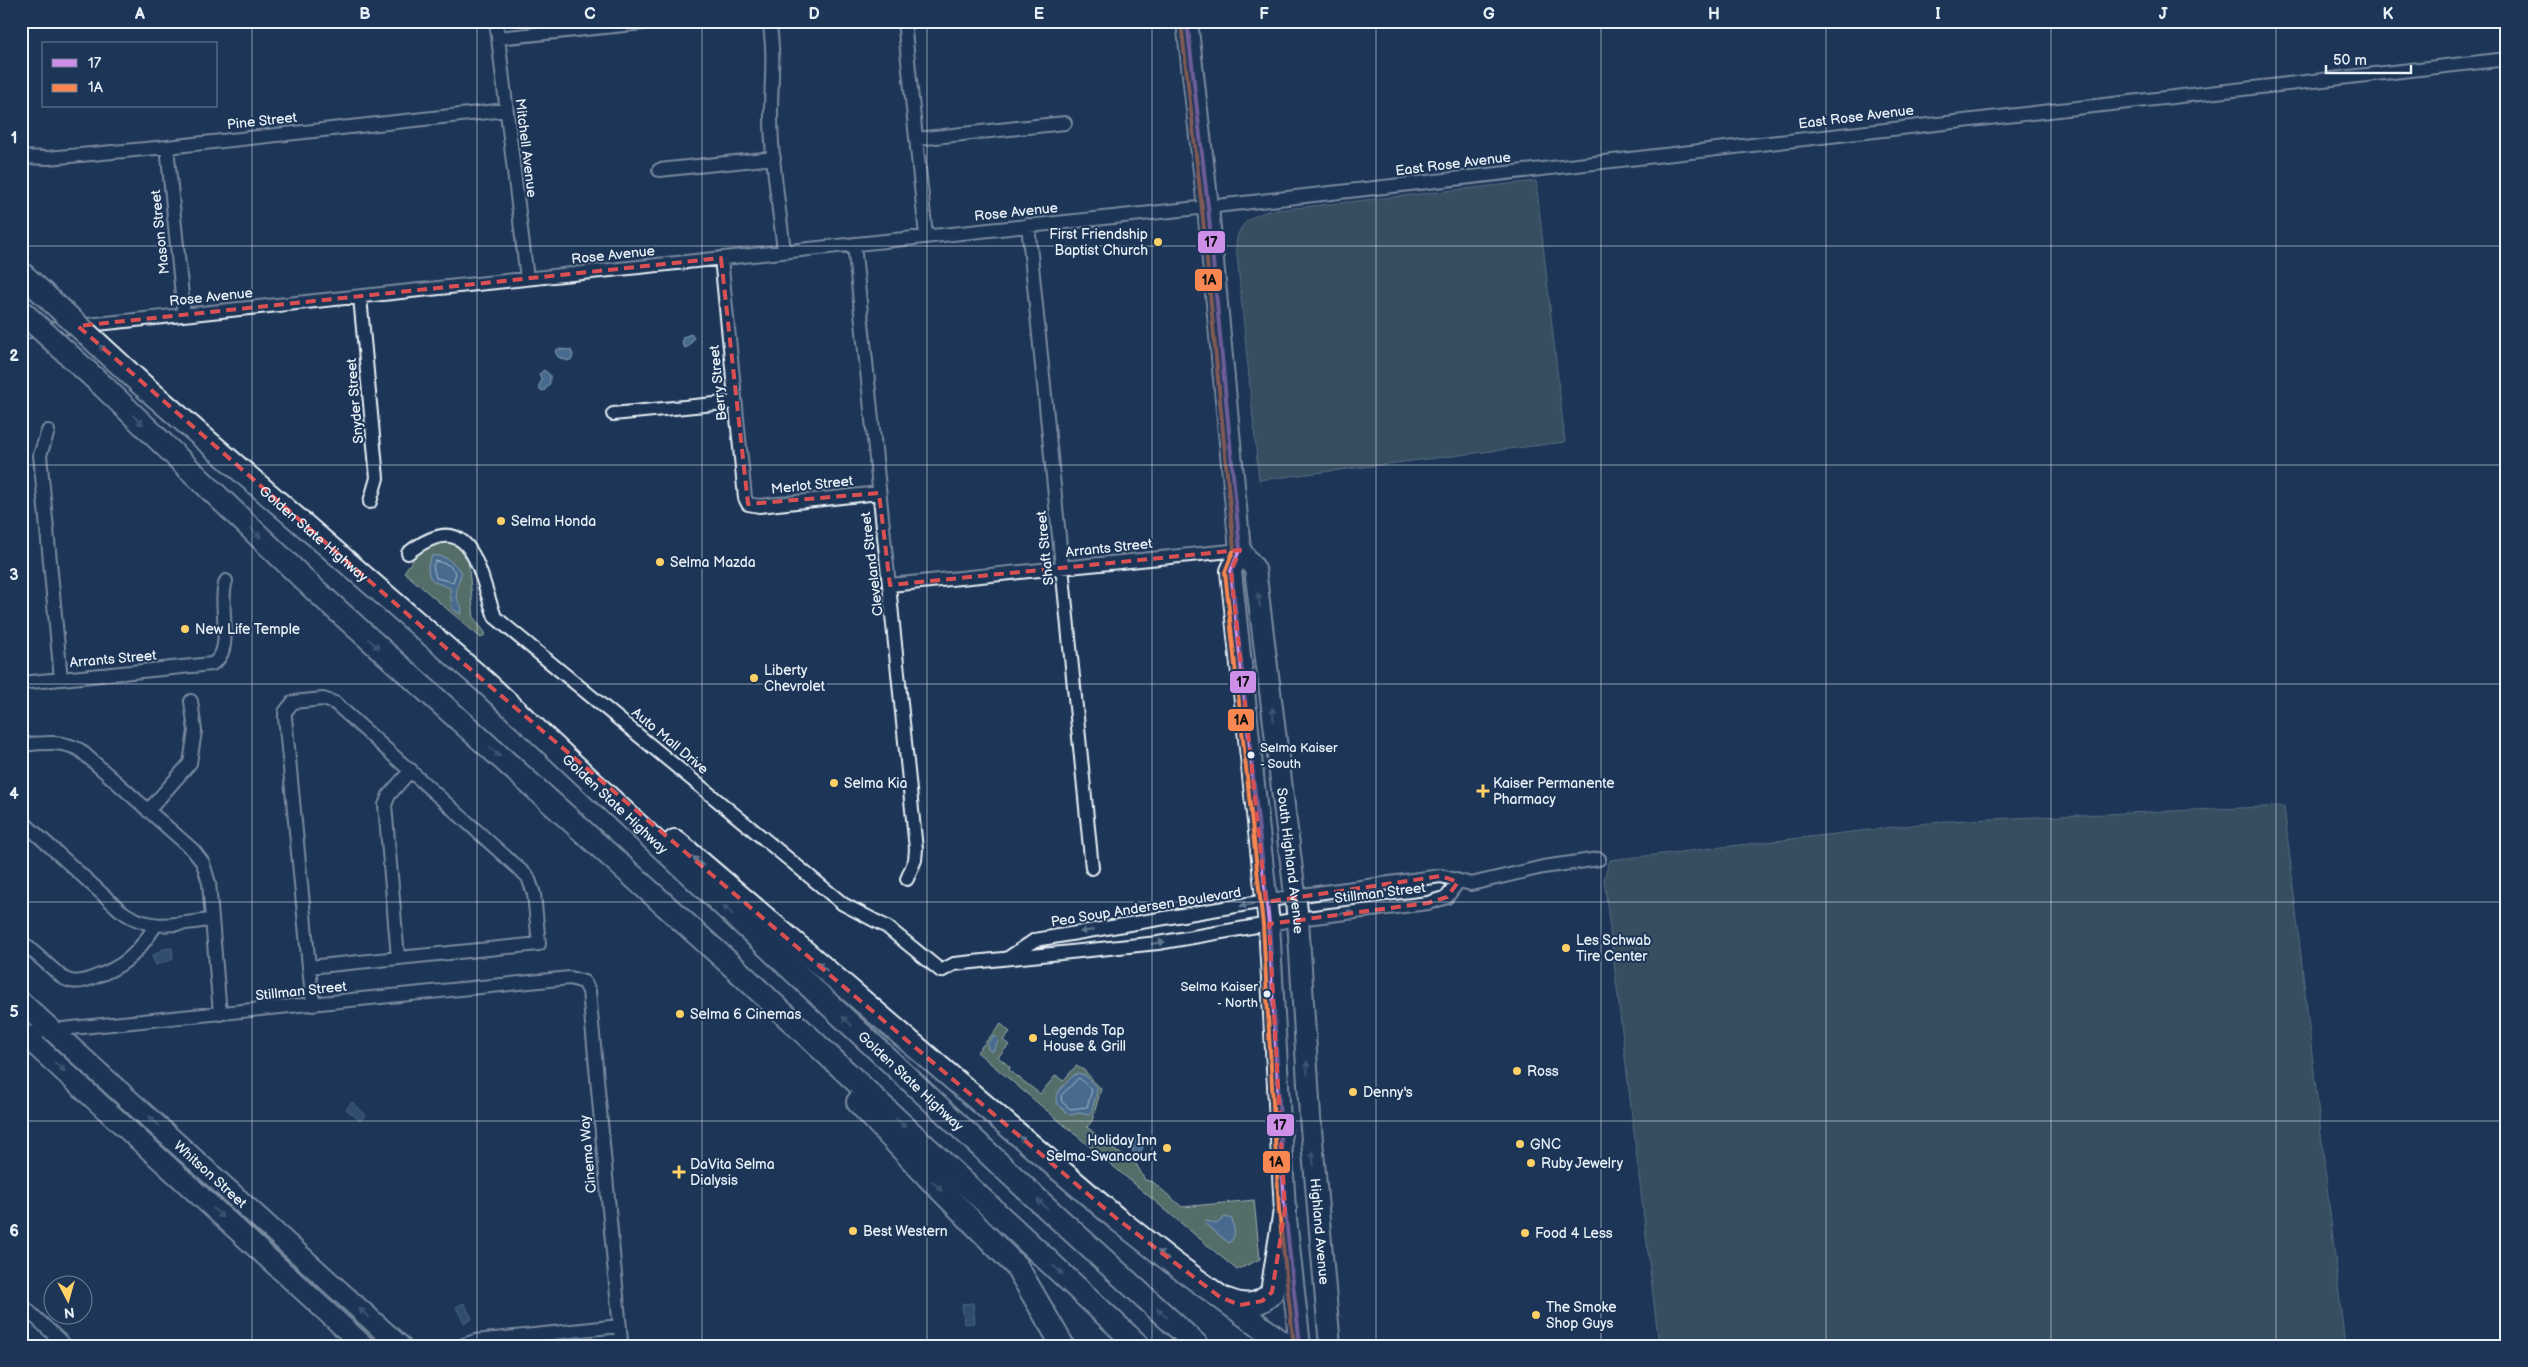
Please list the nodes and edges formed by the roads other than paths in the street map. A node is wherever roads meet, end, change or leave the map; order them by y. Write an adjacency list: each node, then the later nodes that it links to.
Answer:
1 (496, 21): 7 (street, Mitchell Avenue)
2 (663, 21): 6 (street)
3 (769, 21): 14 (street)
4 (904, 21): 11 (street)
5 (1187, 21): 16 (main road, South Highland Avenue)
6 (638, 23): 7 (street)
7 (498, 38): 9 (street, Mitchell Avenue)
8 (2507, 58): 16 (street, East Rose Avenue)
9 (506, 110): 12 (street, Pine Street); 23 (street, Mitchell Avenue)
10 (1065, 123): 11 (street)
11 (916, 139): 18 (street)
12 (167, 147): 13 (street, Pine Street); 26 (street, Mason Street)
13 (21, 157)
14 (774, 158): 15 (street); 20 (street)
15 (659, 170)
16 (1208, 207): 17 (street, Rose Avenue); 34 (main road, South Highland Avenue)
17 (1028, 225): 18 (street, Rose Avenue); 36 (street, Shaft Street)
18 (926, 236): 19 (street, Rose Avenue)
19 (854, 244): 20 (street, Rose Avenue); 31 (street, Cleveland Street)
20 (784, 251): 21 (street, Rose Avenue)
21 (721, 258): 23 (street, Rose Avenue); 28 (street, Berry Street)
22 (21, 273): 40 (highway, Golden State Highway, one-way to 22, bridge)
23 (527, 279): 24 (street, Rose Avenue)
24 (360, 297): 26 (street, Rose Avenue); 32 (street, Snyder Street)
25 (21, 311): 61 (highway, one-way to 61, bridge)
26 (184, 315): 27 (street, Rose Avenue)
27 (21, 332)
28 (735, 402): 29 (street); 33 (street, Berry Street)
29 (613, 414)
30 (48, 431): 39 (street)
31 (879, 493): 33 (street, Merlot Street); 38 (street, Cleveland Street)
32 (370, 502)
33 (748, 504)
34 (1240, 550): 36 (street, Arrants Street); 51 (main road, South Highland Avenue, one-way to 34); 52 (main road, South Highland Avenue)
35 (408, 553): 62 (street, Auto Mall Drive)
36 (1062, 568): 38 (street, Arrants Street); 48 (street, Shaft Street)
37 (226, 581): 39 (street, Arrants Street)
38 (890, 584): 49 (street, Cleveland Street)
39 (60, 679): 41 (street, Arrants Street)
40 (484, 682): 75 (highway, one-way to 40); 85 (highway, Golden State Highway, one-way to 40)
41 (21, 683)
42 (191, 701): 45 (street)
43 (21, 745): 45 (street)
44 (411, 770): 58 (street); 58 (street); 60 (street)
45 (148, 811): 54 (street)
46 (21, 820): 56 (street)
47 (1599, 859): 50 (street, Stillman Street)
48 (1092, 868)
49 (907, 879)
50 (1458, 882): 51 (street, Stillman Street); 53 (street, Stillman Street, one-way to 50)
51 (1295, 896): 52 (street, Pea Soup Andersen Boulevard); 53 (main road, South Highland Avenue)
52 (1266, 902): 55 (main road, South Highland Avenue); 59 (street, Pea Soup Andersen Boulevard, one-way to 59)
53 (1298, 919): 55 (street, Pea Soup Andersen Boulevard); 69 (main road, South Highland Avenue, one-way to 53)
54 (212, 920): 56 (street); 66 (street)
55 (1269, 924): 59 (street, Pea Soup Andersen Boulevard, one-way to 55); 72 (main road, South Highland Avenue)
56 (156, 925): 57 (street)
57 (21, 941)
58 (398, 958): 60 (street)
59 (1006, 959): 62 (street, Pea Soup Andersen Boulevard)
60 (309, 967): 65 (street)
61 (737, 970): 83 (highway, one-way to 83); 84 (highway, one-way to 84)
62 (941, 971)
63 (584, 982): 65 (street, Stillman Street); 77 (street, Cinema Way)
64 (21, 1002): 67 (main road, Whitson Street)
65 (313, 1005): 66 (street, Stillman Street)
66 (220, 1014): 67 (street, Stillman Street)
67 (52, 1030): 68 (street, Stillman Street); 71 (main road, Whitson Street, one-way to 67)
68 (22, 1034): 70 (main road, Whitson Street, one-way to 70)
69 (1310, 1116): 88 (main road, Highland Avenue, one-way to 69)
70 (142, 1143): 71 (main road); 73 (main road, Whitson Street, one-way to 73)
71 (226, 1186): 74 (main road, Whitson Street)
72 (1285, 1210): 75 (highway); 87 (main road)
73 (248, 1240): 74 (main road); 79 (main road, Whitson Street)
74 (339, 1290): 80 (main road, Whitson Street, one-way to 74)
75 (1220, 1297): 86 (highway)
76 (21, 1304): 78 (street)
77 (620, 1326): 81 (street); 82 (street)
78 (66, 1346)
79 (364, 1346)
80 (400, 1346)
81 (461, 1346)
82 (562, 1346)
83 (1063, 1346)
84 (1139, 1346)
85 (1198, 1346)
86 (1287, 1346)
87 (1300, 1346)
88 (1330, 1346)

